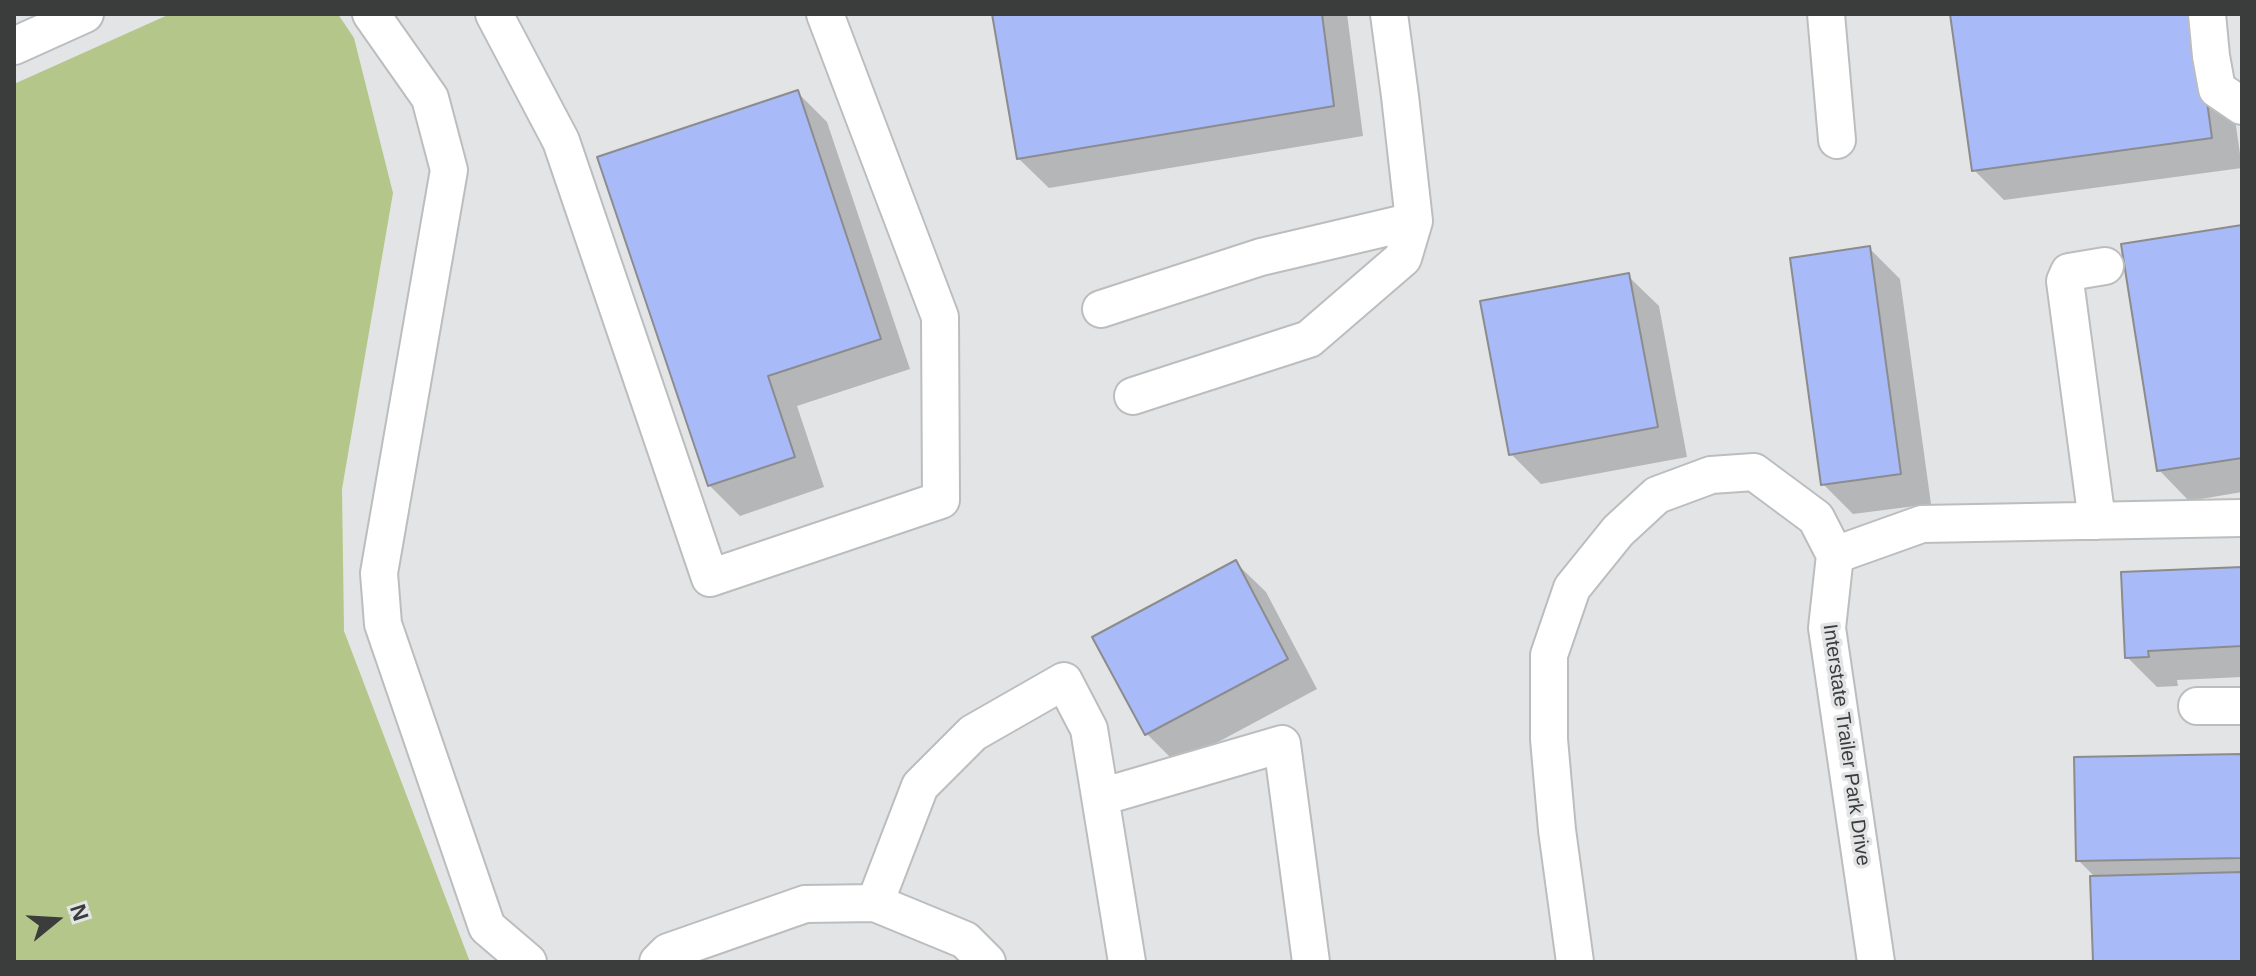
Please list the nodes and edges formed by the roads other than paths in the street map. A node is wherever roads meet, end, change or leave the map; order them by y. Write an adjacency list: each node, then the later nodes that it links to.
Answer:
1 (85, 14): 8 (street)
2 (371, 14): 22 (street)
3 (494, 14): 4 (street)
4 (825, 14)
5 (1389, 14): 11 (street)
6 (1826, 14): 10 (street)
7 (2207, 14): 9 (street)
8 (14, 46)
9 (2242, 106)
10 (1837, 140)
11 (1414, 221): 13 (street); 14 (street)
12 (2105, 266): 16 (street)
13 (1101, 309)
14 (1133, 396)
15 (2242, 518): 16 (street)
16 (2097, 521): 17 (street)
17 (1835, 555): 27 (street); 28 (street, Interstate Trailer Park Drive)
18 (2197, 706): 19 (street)
19 (2242, 706)
20 (1101, 797): 21 (street); 25 (street); 26 (street)
21 (875, 903): 23 (street); 24 (street)
22 (528, 962)
23 (658, 962)
24 (987, 962)
25 (1127, 962)
26 (1311, 962)
27 (1575, 962)
28 (1876, 962)

